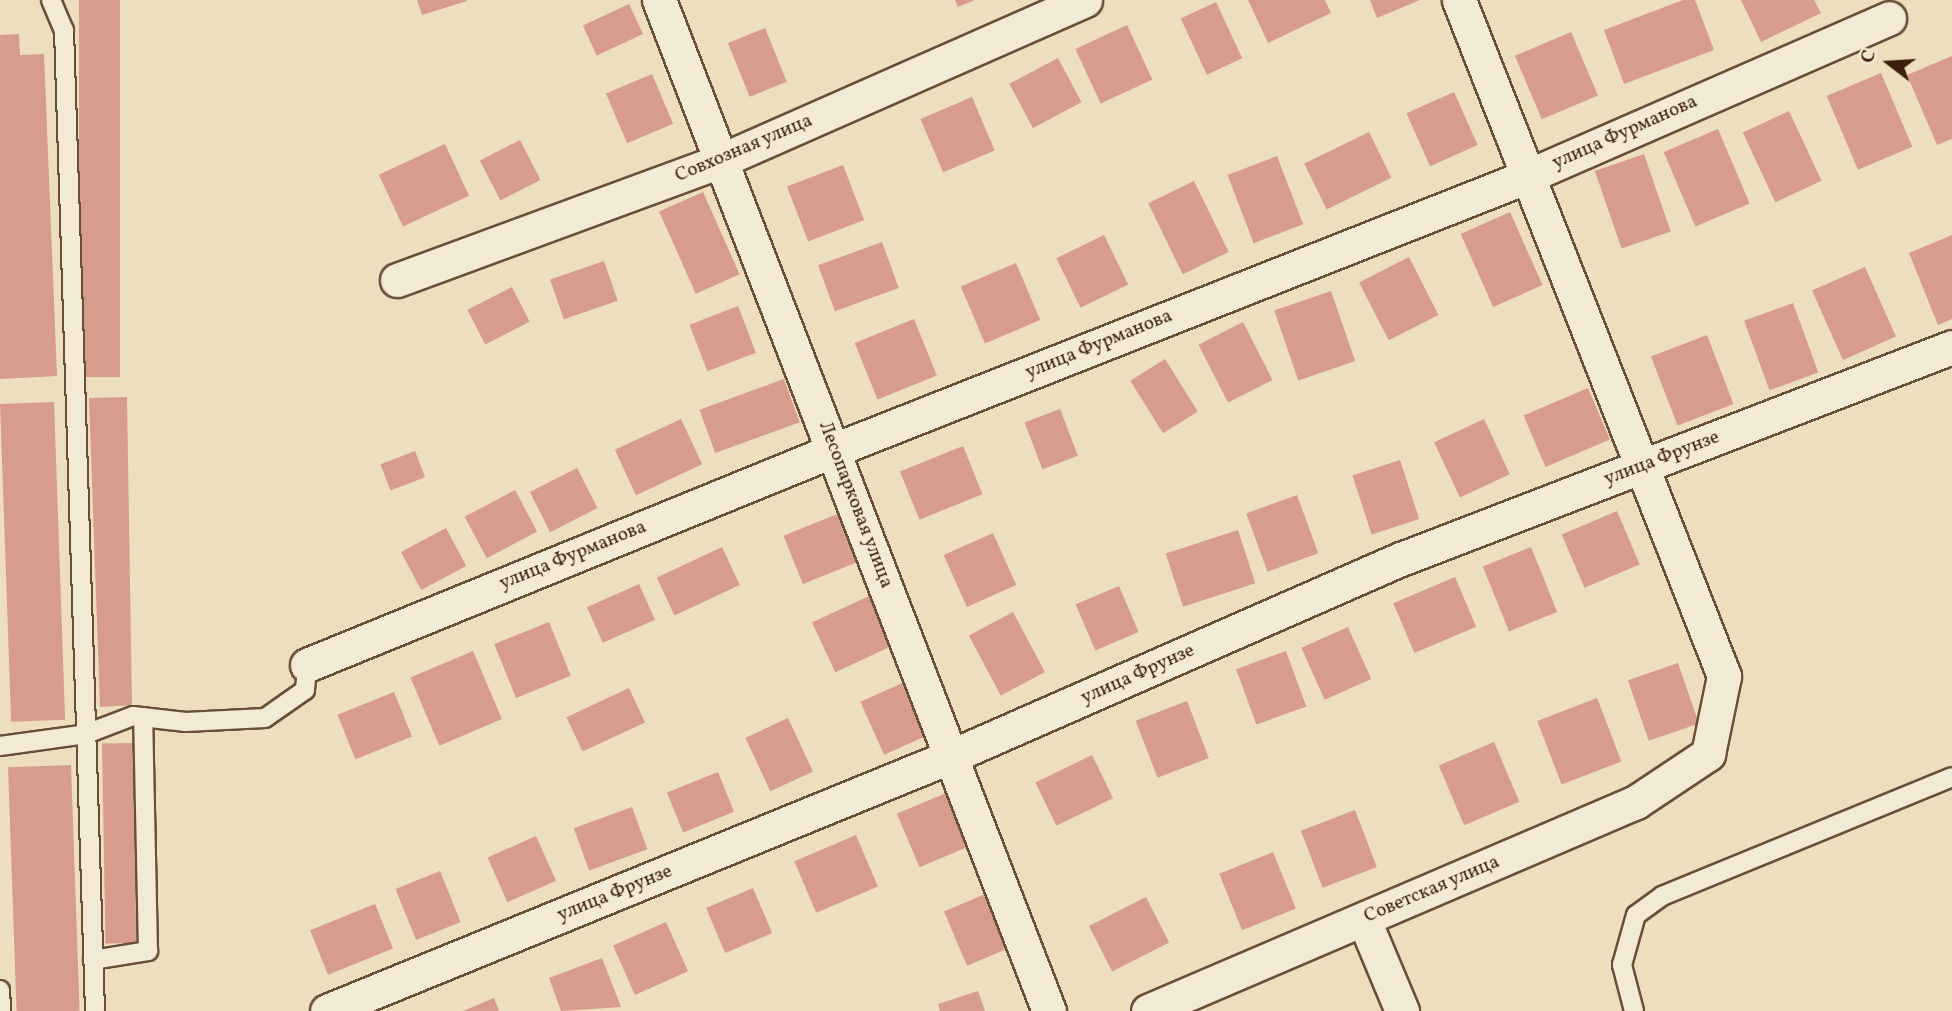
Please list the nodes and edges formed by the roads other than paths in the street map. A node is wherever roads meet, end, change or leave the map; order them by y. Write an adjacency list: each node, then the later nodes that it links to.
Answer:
1 (51, 0): 14 (lane)
2 (659, 0): 6 (street, Лесопарковая улица)
3 (1085, 0): 6 (street, Совхозная улица)
4 (1459, 0): 7 (street)
5 (1883, 9): 7 (street, улица Фурманова)
6 (720, 161): 8 (street, Совхозная улица); 10 (street, Лесопарковая улица)
7 (1528, 176): 10 (street, улица Фурманова); 11 (street)
8 (397, 280)
9 (1952, 347): 11 (street, улица Фрунзе)
10 (834, 450): 12 (street, улица Фурманова); 16 (street, Лесопарковая улица)
11 (1642, 467): 16 (street, улица Фрунзе); 18 (street, Советская улица)
12 (307, 665): 13 (lane)
13 (143, 718): 14 (lane); 19 (lane)
14 (86, 734): 15 (lane); 19 (lane)
15 (0, 746)
16 (954, 755): 23 (street, улица Фрунзе); 24 (street, Лесопарковая улица)
17 (1952, 777): 27 (lane)
18 (1364, 920): 25 (street, Советская улица); 26 (street)
19 (93, 960): 22 (lane)
20 (0, 990): 21 (lane)
21 (1, 1011)
22 (95, 1011)
23 (327, 1011)
24 (1049, 1011)
25 (1148, 1011)
26 (1402, 1011)
27 (1634, 1011)

